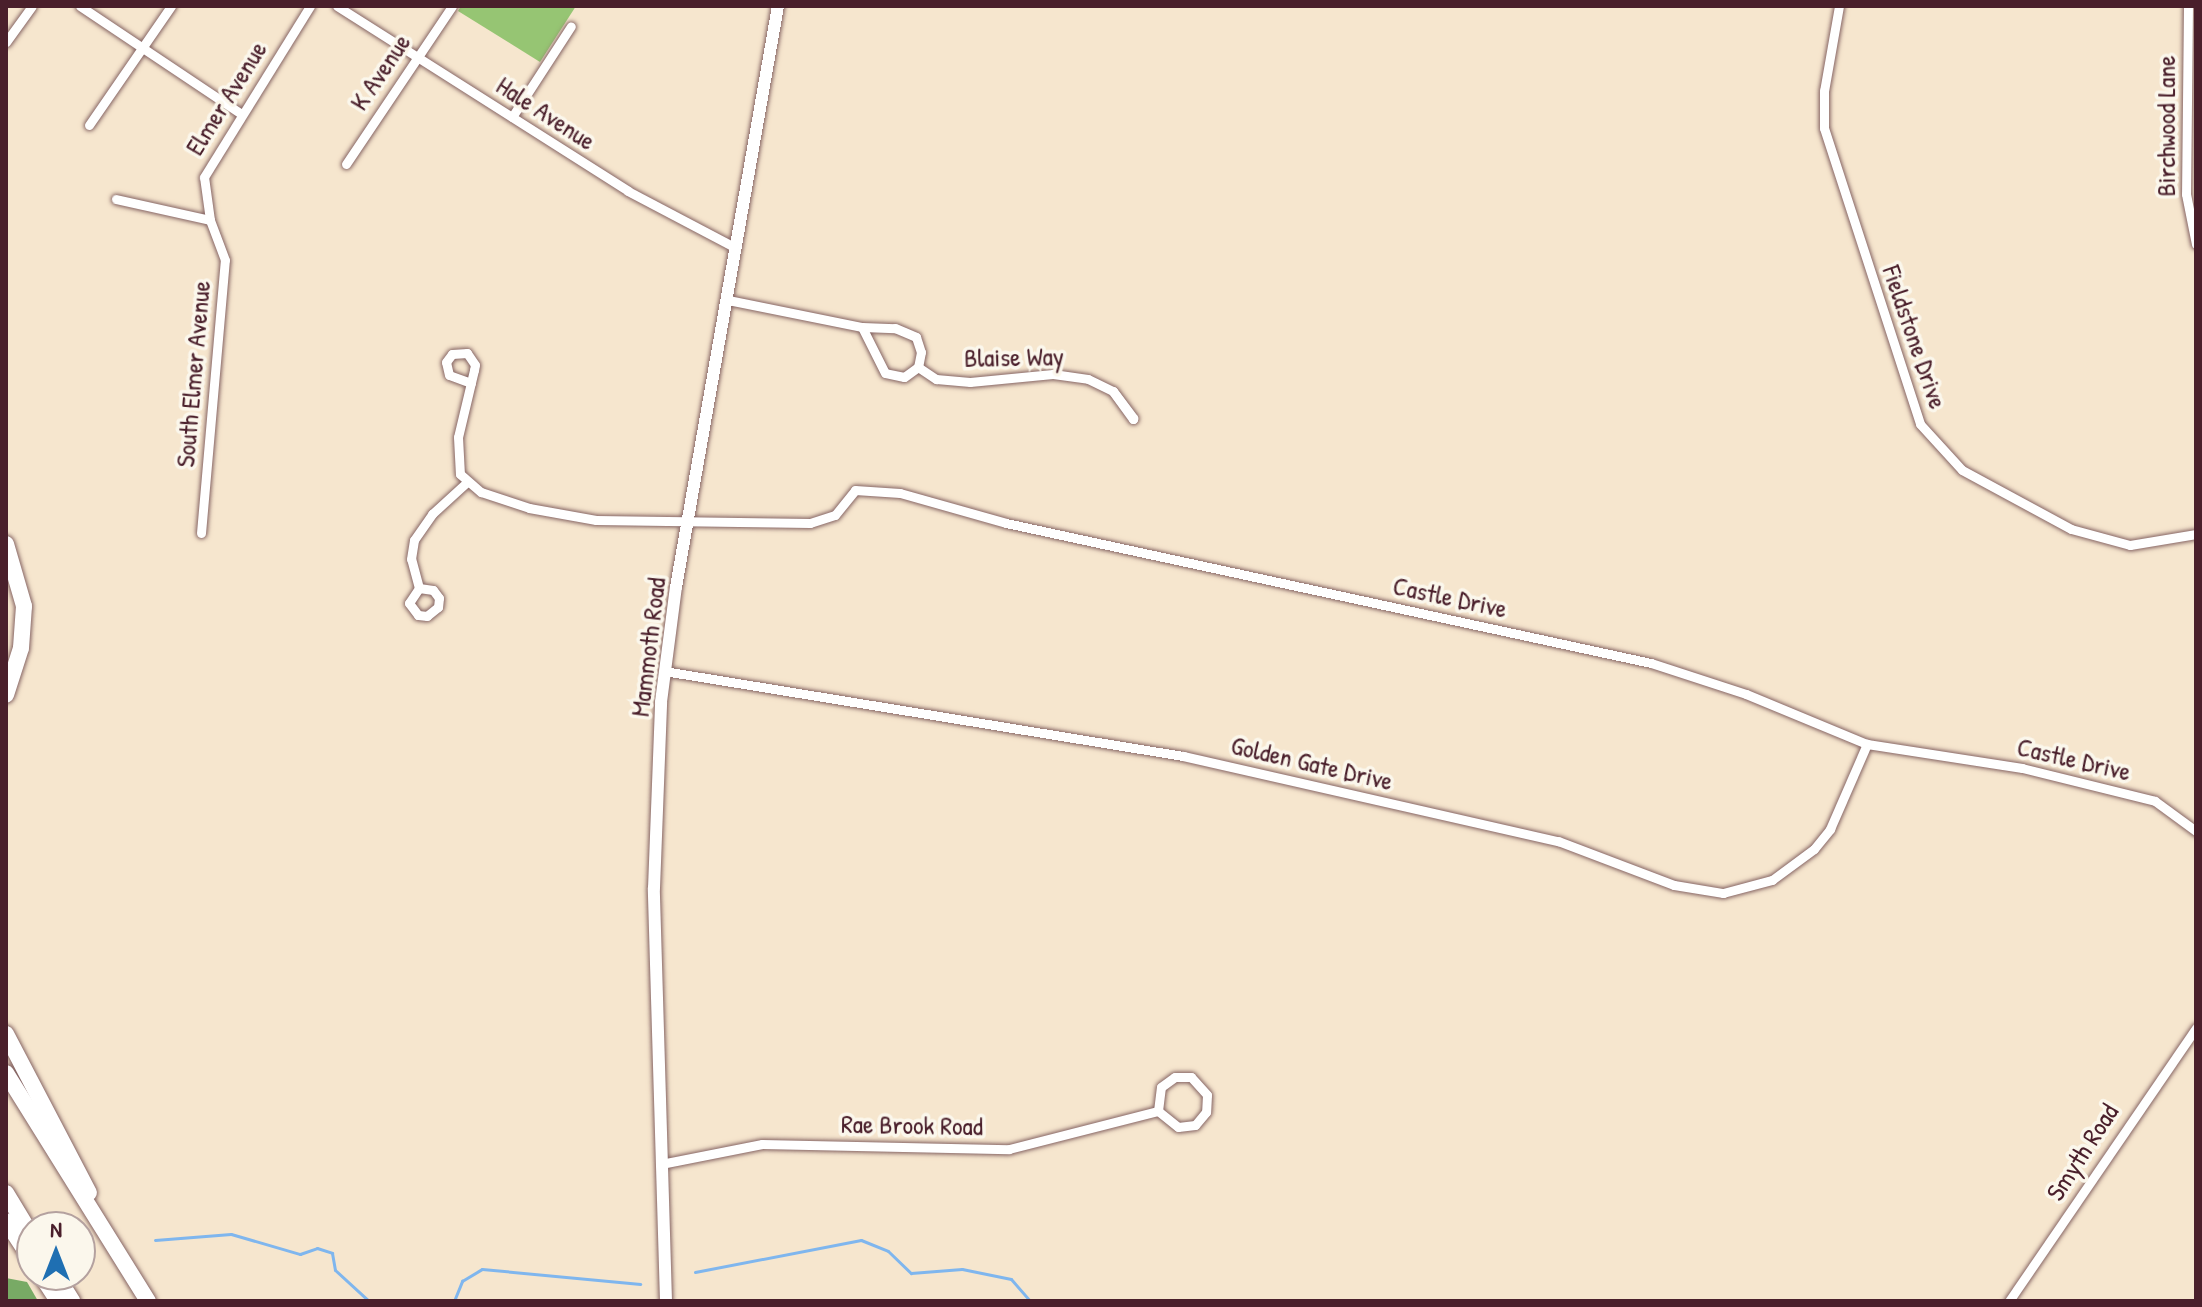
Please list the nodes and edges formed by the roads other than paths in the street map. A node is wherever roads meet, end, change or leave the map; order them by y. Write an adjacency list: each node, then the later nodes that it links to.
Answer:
1 (32, 6): 11 (street)
2 (80, 6): 12 (street)
3 (171, 6): 12 (street)
4 (310, 6): 14 (street, Elmer Avenue)
5 (337, 6): 13 (street, Hale Avenue)
6 (452, 6): 13 (street, K Avenue)
7 (778, 6): 21 (main road, Mammoth Road)
8 (1839, 6): 30 (street, Fieldstone Drive)
9 (2188, 6): 20 (street, Birchwood Lane)
10 (571, 26): 15 (street)
11 (6, 42)
12 (143, 48): 14 (street); 16 (street)
13 (417, 56): 15 (street, Hale Avenue); 17 (street, K Avenue)
14 (240, 113): 19 (street, Elmer Avenue)
15 (512, 117): 21 (street, Hale Avenue)
16 (89, 125)
17 (346, 164)
18 (116, 199): 19 (street)
19 (210, 220): 29 (street, South Elmer Avenue)
20 (2196, 244)
21 (736, 248): 22 (main road, Mammoth Road)
22 (728, 300): 23 (street); 28 (main road, Mammoth Road)
23 (862, 327): 24 (street); 24 (street)
24 (918, 367): 26 (street, Blaise Way)
25 (471, 383): 27 (street)
26 (1113, 391)
27 (466, 483): 28 (street); 32 (street)
28 (688, 521): 33 (main road, Mammoth Road); 35 (street, Castle Drive)
29 (201, 533)
30 (2196, 534)
31 (6, 544): 34 (highway)
32 (419, 588)
33 (664, 671): 35 (street, Golden Gate Drive); 41 (main road, Mammoth Road)
34 (6, 695)
35 (1867, 744): 36 (street, Castle Drive)
36 (2196, 831)
37 (2196, 1028): 47 (street, Smyth Road)
38 (6, 1034): 44 (highway)
39 (6, 1073): 44 (highway)
40 (1158, 1111): 40 (street); 41 (street, Rae Brook Road)
41 (661, 1164): 46 (main road, Mammoth Road)
42 (6, 1193): 43 (highway)
43 (17, 1211)
44 (101, 1225): 45 (highway)
45 (148, 1301)
46 (666, 1301)
47 (2009, 1301)

